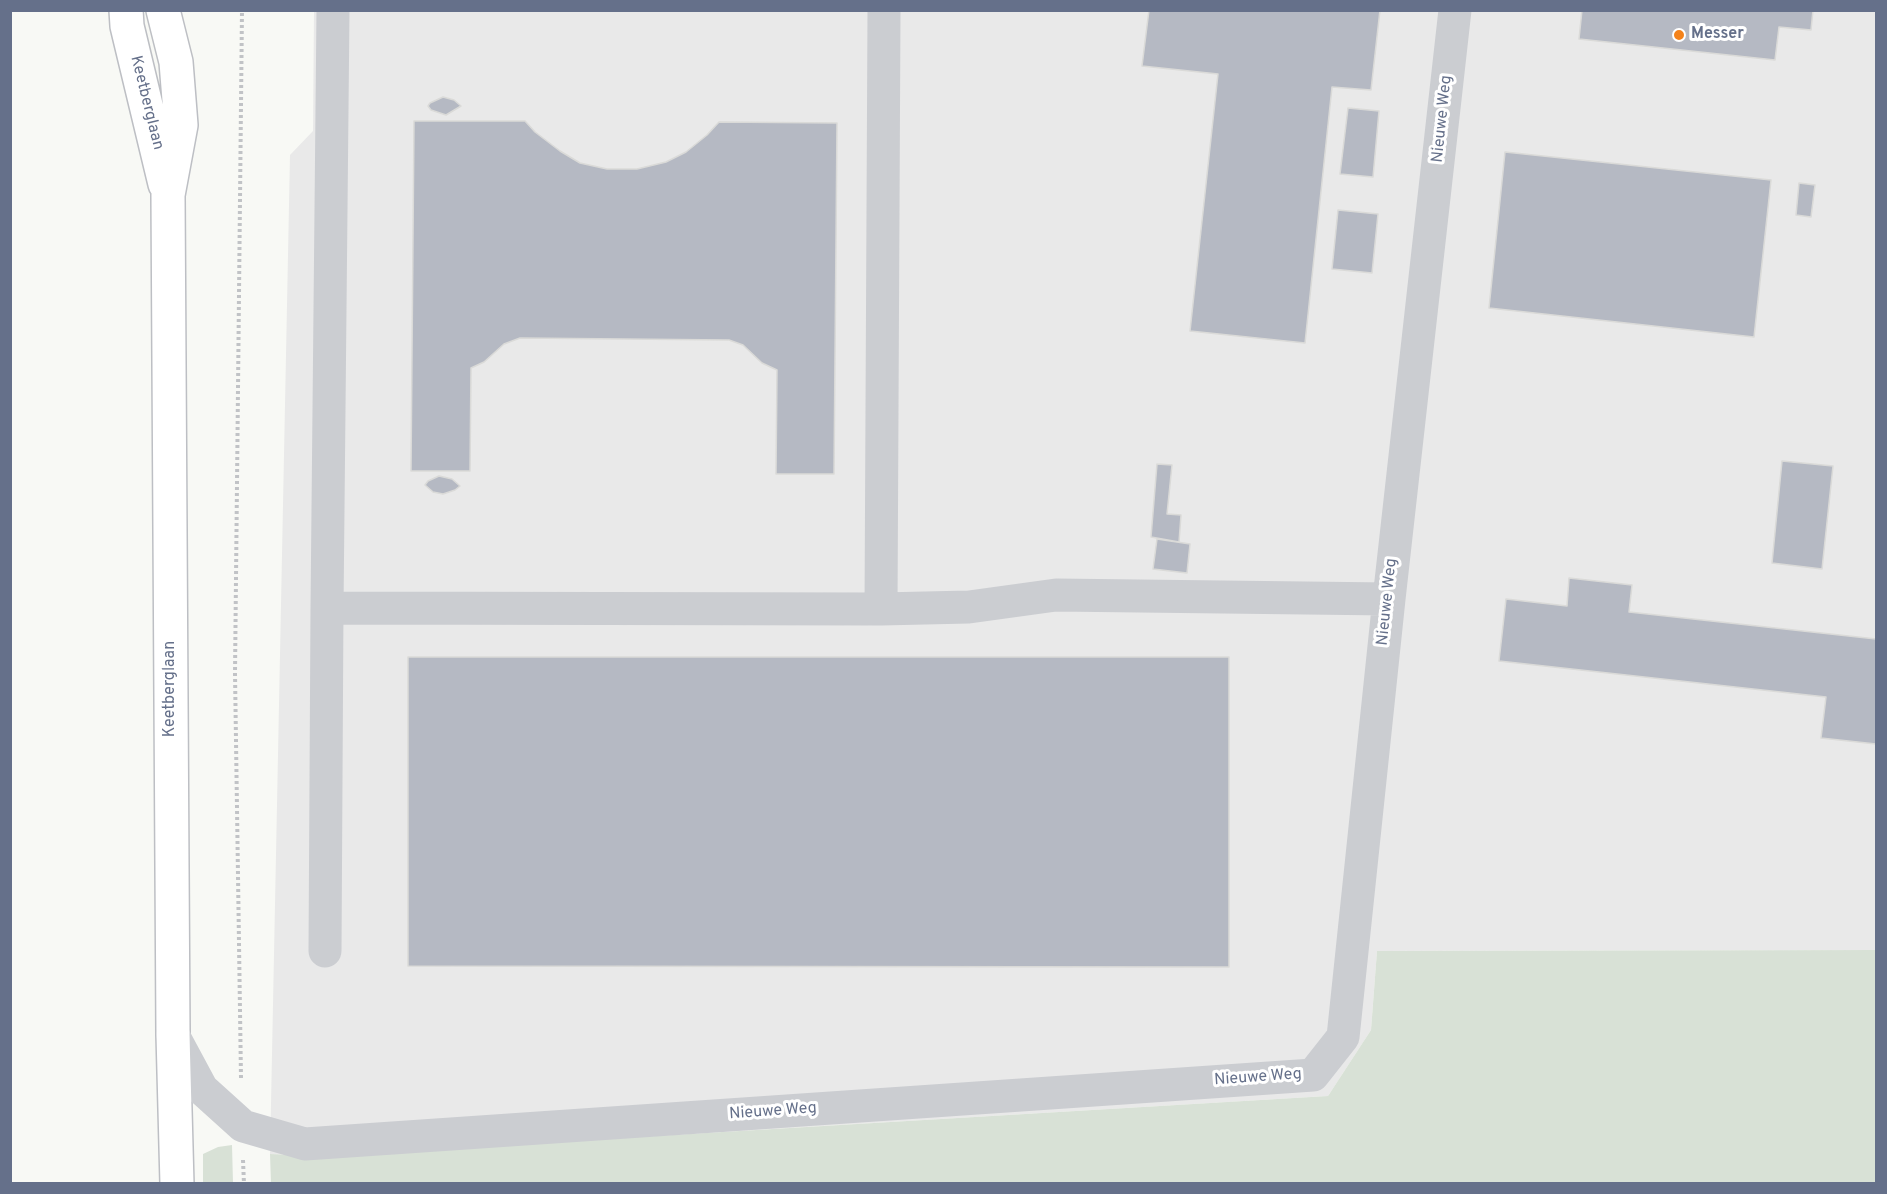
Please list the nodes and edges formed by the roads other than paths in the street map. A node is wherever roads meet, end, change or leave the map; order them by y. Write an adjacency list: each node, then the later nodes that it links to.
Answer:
1 (126, 10): 6 (main road, Keetberglaan)
2 (163, 10): 6 (main road, Keetberglaan)
3 (884, 10): 9 (street)
4 (1455, 10): 7 (street, Nieuwe Weg)
5 (334, 13): 8 (street)
6 (168, 195): 11 (main road, Keetberglaan)
7 (1389, 599): 9 (street); 11 (street, Nieuwe Weg)
8 (327, 608): 9 (street); 10 (street)
9 (881, 609)
10 (326, 951)
11 (173, 1035): 12 (main road, Keetberglaan)
12 (177, 1184)

